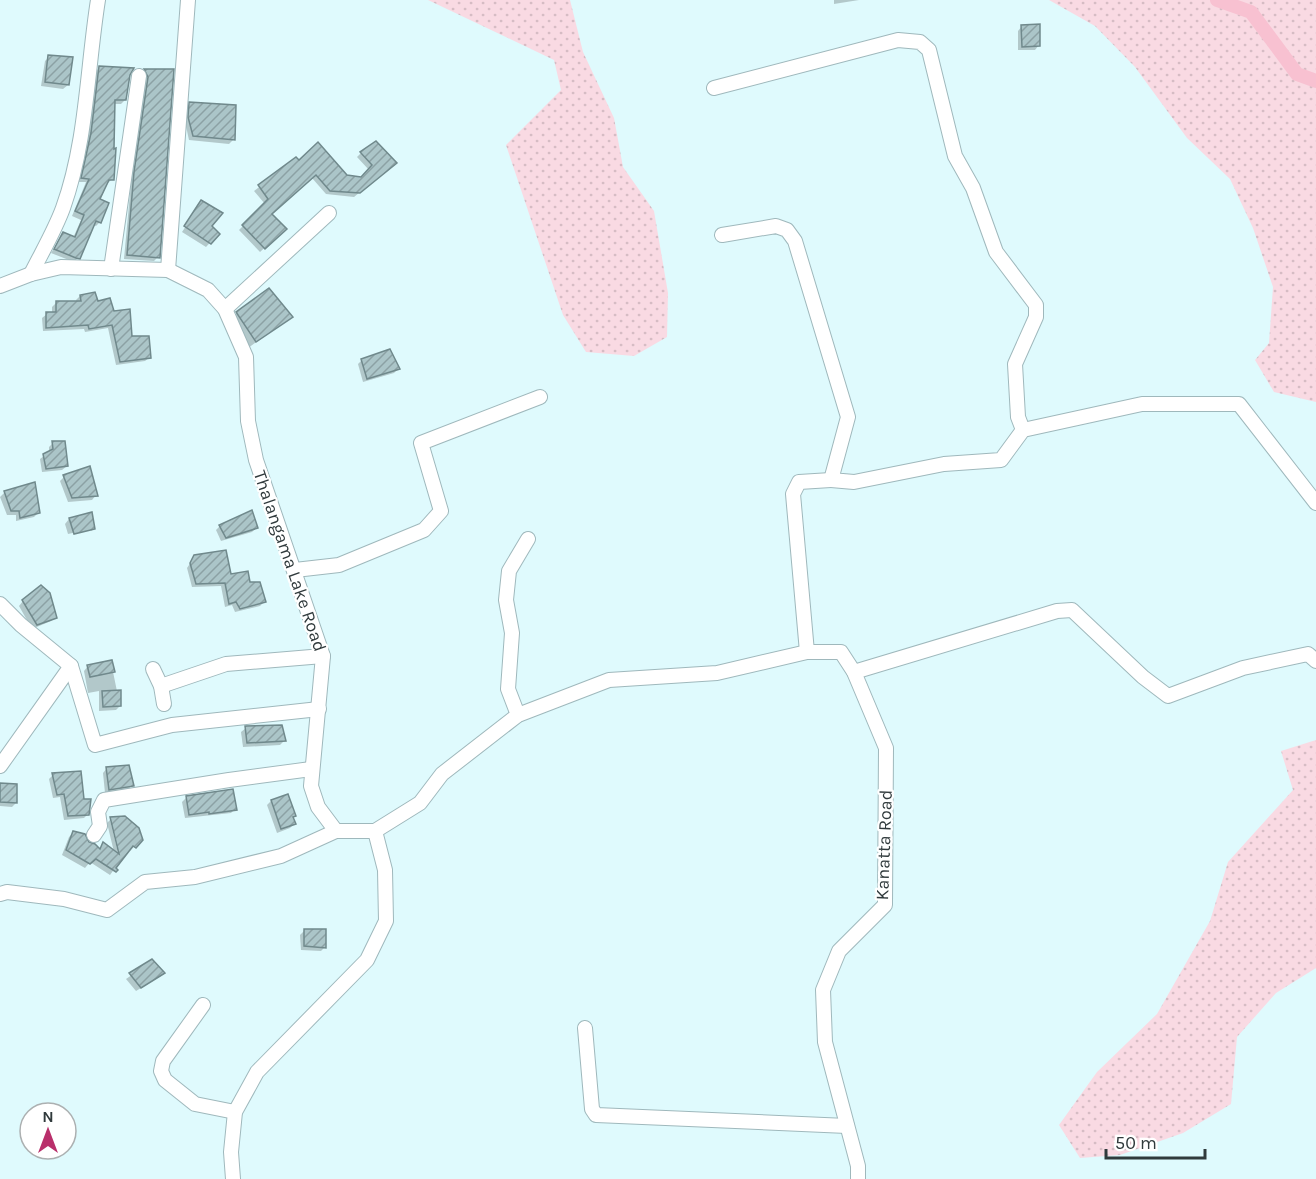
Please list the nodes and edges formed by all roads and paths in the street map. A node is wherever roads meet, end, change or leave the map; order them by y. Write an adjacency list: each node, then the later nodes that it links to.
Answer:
1 (98, 0): 9 (street)
2 (188, 0): 8 (street)
3 (140, 76): 7 (street)
4 (714, 88): 13 (street)
5 (329, 213): 11 (street)
6 (722, 235): 14 (street)
7 (111, 269): 8 (street, Thalangama Lake Road); 9 (street, Thalangama Lake Road)
8 (168, 270): 11 (street, Thalangama Lake Road)
9 (31, 274): 10 (street, Thalangama Lake Road)
10 (0, 285)
11 (225, 309): 17 (street, Thalangama Lake Road)
12 (540, 397): 17 (street)
13 (1023, 430): 14 (street); 15 (street)
14 (831, 480): 19 (street)
15 (1316, 503)
16 (528, 540): 28 (street)
17 (295, 570): 20 (street, Thalangama Lake Road)
18 (0, 604): 22 (street)
19 (807, 652): 24 (street); 28 (street)
20 (323, 656): 25 (street); 27 (street, Thalangama Lake Road)
21 (1316, 661): 24 (street)
22 (71, 666): 27 (street); 29 (street)
23 (153, 669): 25 (street)
24 (855, 672): 38 (street, Kanatta Road)
25 (161, 686): 26 (street)
26 (164, 704)
27 (319, 709): 30 (street, Thalangama Lake Road)
28 (518, 715): 32 (street)
29 (2, 758)
30 (311, 769): 31 (street, Thalangama Lake Road); 33 (street)
31 (336, 831): 32 (street); 34 (street)
32 (375, 831): 37 (street)
33 (94, 835)
34 (0, 894)
35 (203, 1005): 37 (street)
36 (585, 1028): 38 (street)
37 (235, 1112): 39 (street)
38 (848, 1126): 40 (street, Kanatta Road)
39 (233, 1179)
40 (858, 1179)

